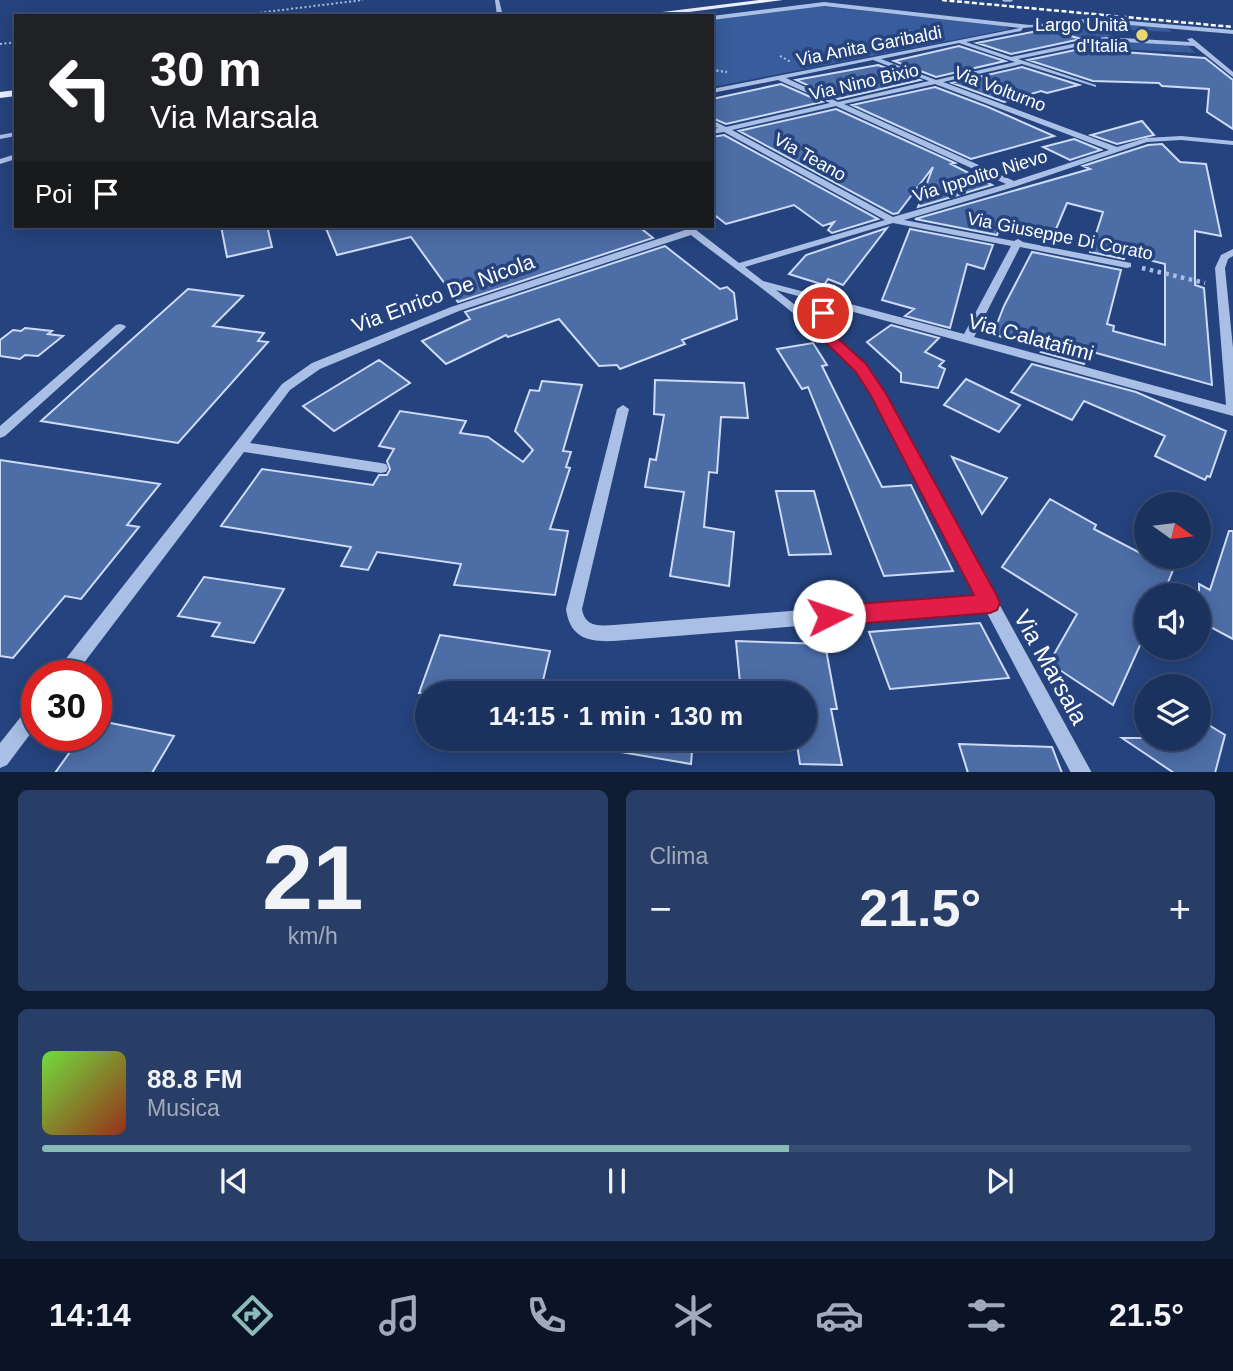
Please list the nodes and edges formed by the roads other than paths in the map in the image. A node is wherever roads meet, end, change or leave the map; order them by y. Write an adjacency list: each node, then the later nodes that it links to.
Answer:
1 (752, 0): 3 (main road)
2 (779, 0): 4 (main road)
3 (648, 14)
4 (651, 14)
5 (714, 18): 7 (street)
6 (1175, 26): 7 (street); 8 (street); 10 (street)
7 (1030, 27): 9 (street, Via Anita Garibaldi)
8 (1233, 32)
9 (959, 42): 11 (street); 12 (street, Via Anita Garibaldi)
10 (1196, 44): 11 (street); 14 (street)
11 (1010, 58): 13 (street)
12 (874, 59): 15 (street, Via Anita Garibaldi); 16 (street, Via Volturno)
13 (1023, 62): 16 (street, Via Nino Bixio); 17 (street)
14 (1233, 75)
15 (780, 78): 18 (street, Via Anita Garibaldi); 19 (street)
16 (936, 82): 19 (street, Via Nino Bixio); 24 (street, Via Volturno)
17 (1094, 86)
18 (714, 91)
19 (838, 104): 21 (street, Via Nino Bixio); 25 (street)
20 (714, 123): 21 (street, Via Teano)
21 (726, 129): 22 (street, Via Nino Bixio); 26 (street, Via Teano)
22 (714, 132)
23 (1233, 143): 24 (street, Via Ippolito Nievo)
24 (1115, 149): 25 (street, Via Ippolito Nievo)
25 (1014, 184): 26 (street, Via Ippolito Nievo)
26 (892, 220): 28 (street, Via Giuseppe Di Corato); 31 (street, Via Ippolito Nievo)
27 (689, 229): 31 (street); 42 (street, Via Enrico De Nicola)
28 (1018, 242): 30 (street, Via Giuseppe Di Corato); 38 (street)
29 (1233, 252): 40 (street)
30 (1127, 265)
31 (739, 266): 32 (street)
32 (764, 284): 33 (street, Via Calatafimi); 35 (street, Via Marsala)
33 (820, 299): 34 (street); 38 (street, Via Calatafimi)
34 (823, 313): 35 (street); 37 (street)
35 (801, 315): 37 (street, Via Marsala)
36 (120, 327): 41 (street)
37 (825, 335): 44 (street, Via Marsala)
38 (967, 340): 40 (street, Via Calatafimi)
39 (623, 409): 44 (street)
40 (1233, 411)
41 (0, 433)
42 (240, 446): 43 (street); 45 (street, Via Enrico De Nicola)
43 (381, 468)
44 (990, 603): 48 (street, Via Marsala)
45 (76, 660)
46 (21, 731): 47 (street)
47 (0, 758)
48 (1082, 772)

